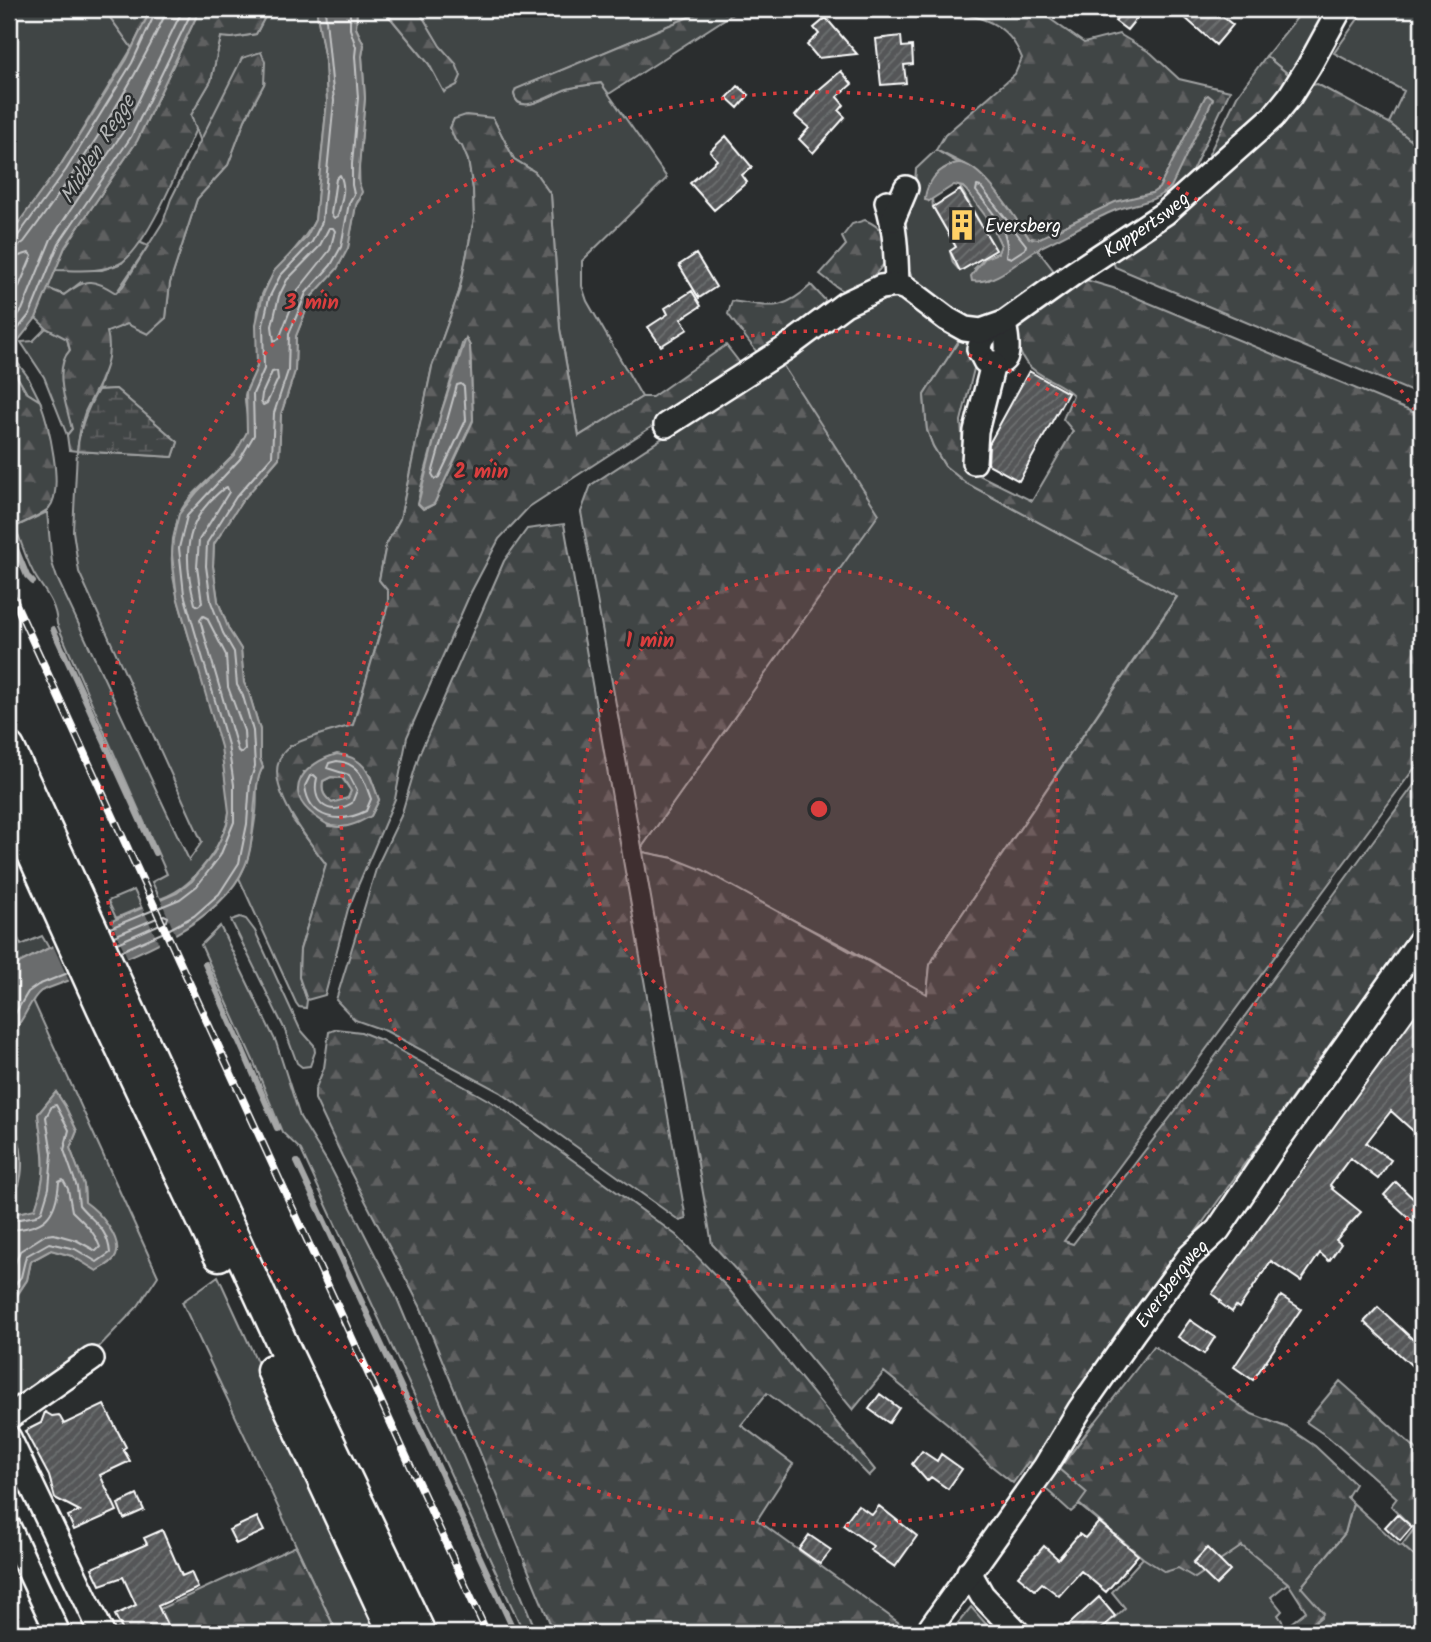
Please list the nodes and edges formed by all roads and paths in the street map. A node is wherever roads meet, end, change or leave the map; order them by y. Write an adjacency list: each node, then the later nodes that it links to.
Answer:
1 (1340, 9): 4 (street, Kappertsweg)
2 (906, 188): 3 (street)
3 (897, 285): 4 (street); 5 (street)
4 (997, 326): 6 (street)
5 (666, 425)
6 (974, 462)
7 (9, 748): 9 (main road)
8 (9, 801): 9 (main road)
9 (67, 903): 11 (main road)
10 (1422, 938): 16 (street, Eversbergweg)
11 (112, 1002): 19 (main road); 20 (main road)
12 (92, 1359): 13 (street)
13 (9, 1417)
14 (9, 1438): 18 (street)
15 (9, 1528): 17 (street)
16 (969, 1572): 21 (street, Eversbergweg); 22 (street)
17 (58, 1633)
18 (102, 1633)
19 (394, 1633)
20 (420, 1633)
21 (927, 1633)
22 (1018, 1633)

